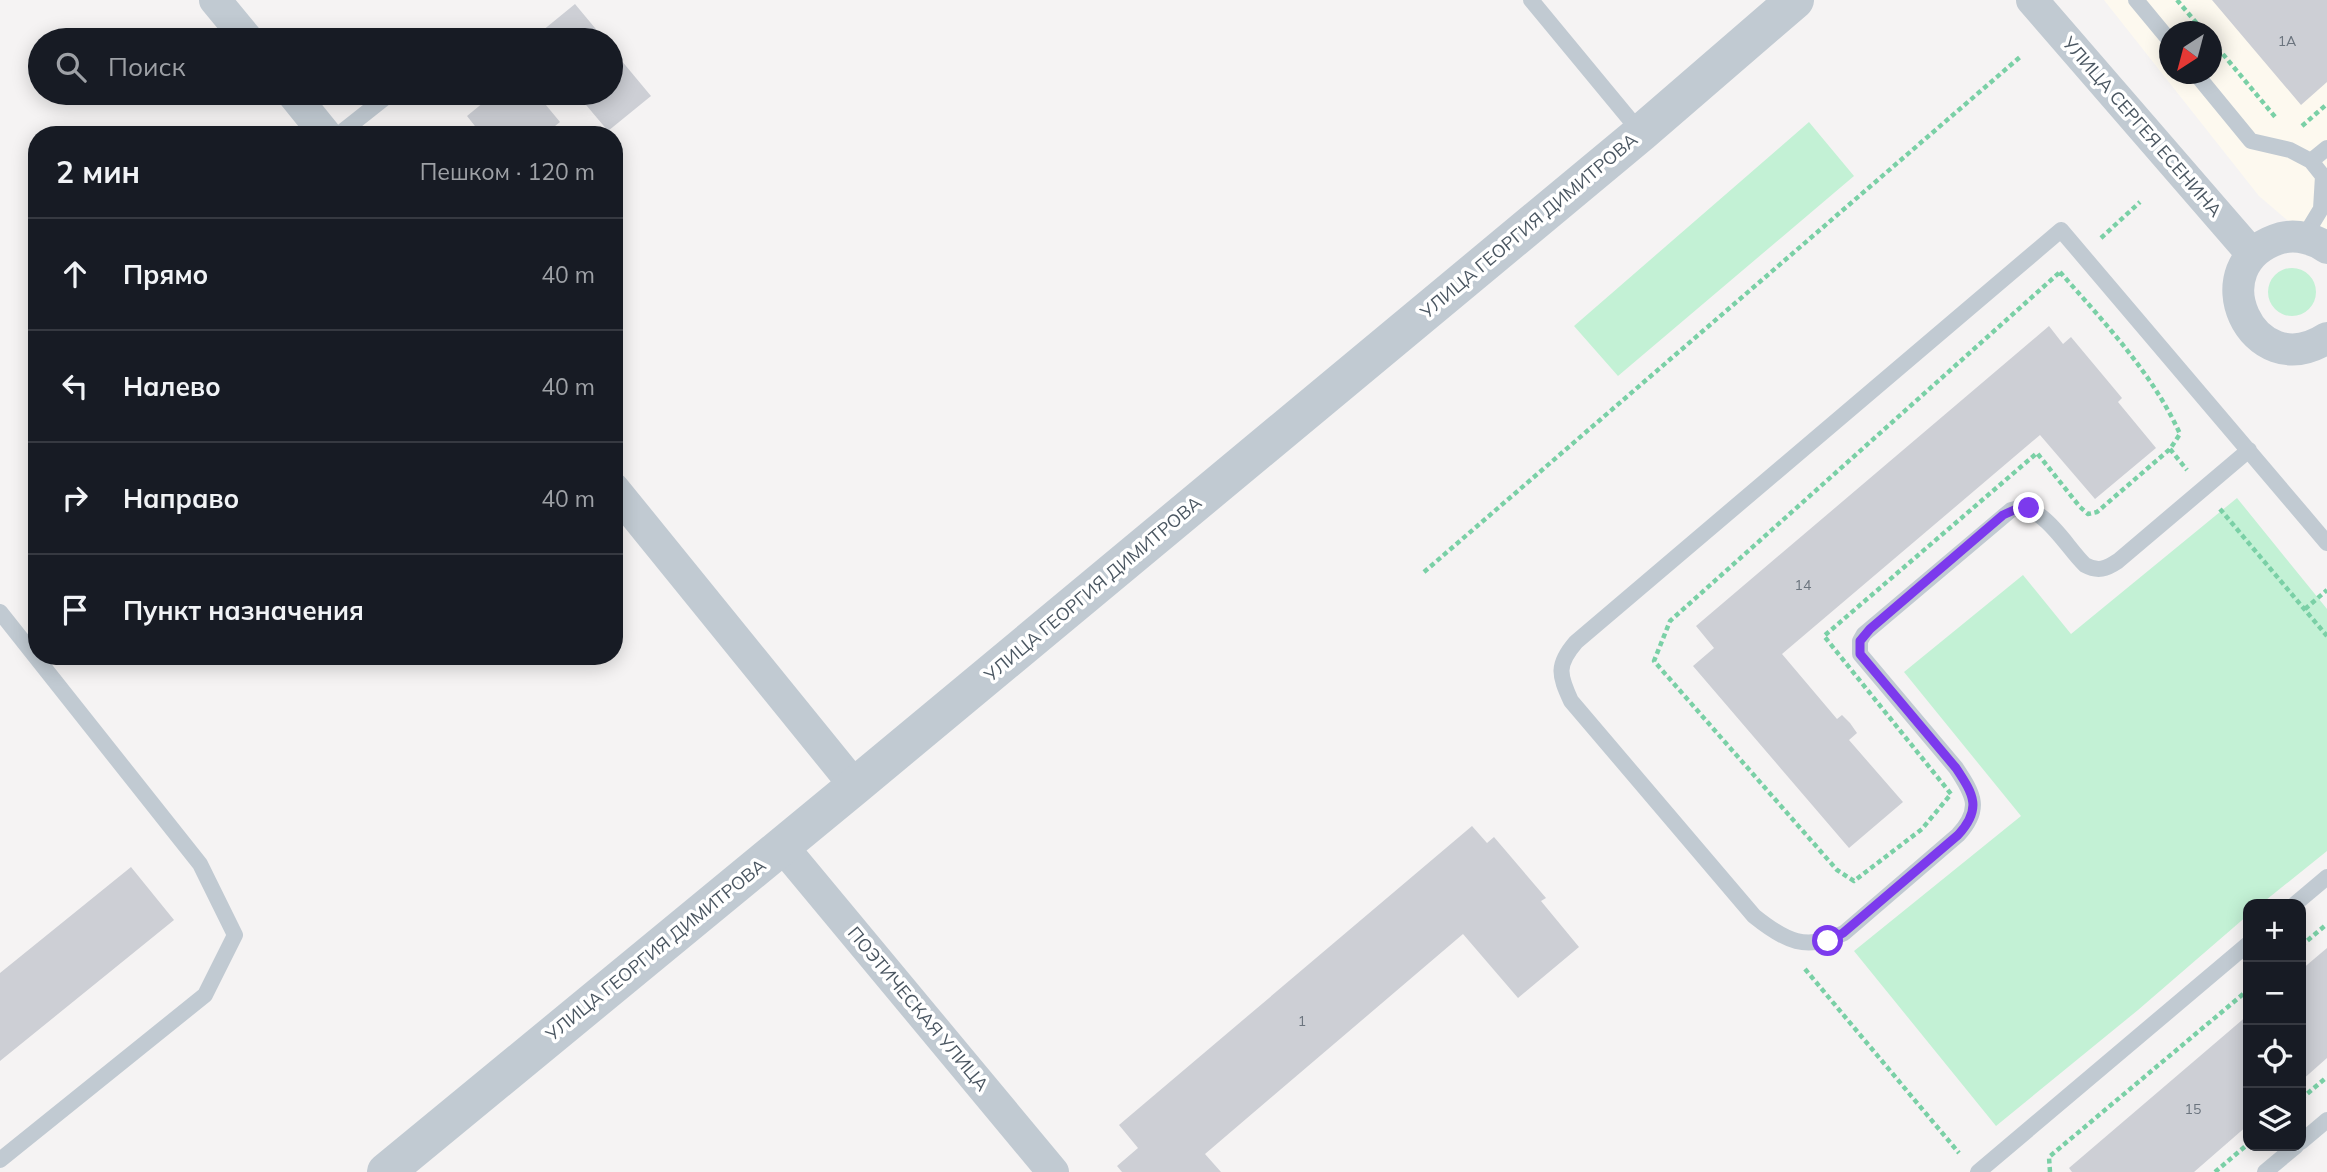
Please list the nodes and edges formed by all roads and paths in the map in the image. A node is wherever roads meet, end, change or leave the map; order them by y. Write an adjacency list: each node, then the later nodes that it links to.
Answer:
1 (215, 0): 8 (street)
2 (1531, 0): 20 (lane)
3 (1795, 0): 20 (street, УЛИЦА ГЕОРГИЯ ДИМИТРОВА)
4 (2032, 0): 24 (street, УЛИЦА СЕРГЕЯ ЕСЕНИНА)
5 (2136, 0): 9 (lane)
6 (2177, 0): 7 (path)
7 (2195, 21)
8 (238, 28)
9 (2159, 29)
10 (2222, 54): 16 (path)
11 (2020, 57): 31 (path)
12 (2204, 84): 22 (lane)
13 (2327, 104): 19 (path)
14 (302, 105): 17 (street)
15 (376, 105): 18 (lane)
16 (2281, 125)
17 (319, 126)
18 (349, 126)
19 (2300, 127)
20 (1641, 133): 38 (street, УЛИЦА ГЕОРГИЯ ДИМИТРОВА)
21 (2327, 148): 22 (lane)
22 (2311, 161): 23 (lane)
23 (2315, 243): 24 (street)
24 (2252, 254): 25 (street)
25 (2326, 340)
26 (2170, 449): 28 (path)
27 (2249, 450): 28 (lane); 30 (lane); 43 (lane)
28 (2203, 489): 33 (path); 43 (lane)
29 (623, 500): 38 (street)
30 (2327, 542)
31 (1424, 572)
32 (2327, 590): 33 (path)
33 (2305, 609): 35 (path)
34 (0, 612): 36 (lane)
35 (2327, 636)
36 (28, 647)
37 (42, 665): 53 (lane)
38 (855, 786): 39 (street, УЛИЦА ГЕОРГИЯ ДИМИТРОВА)
39 (782, 846): 55 (street, УЛИЦА ГЕОРГИЯ ДИМИТРОВА); 56 (street, ПОЭТИЧЕСКАЯ УЛИЦА)
40 (2327, 877): 41 (lane)
41 (2301, 899)
42 (2327, 924): 44 (path)
43 (1774, 932): 54 (path)
44 (2306, 942)
45 (2243, 948): 54 (lane)
46 (2243, 994): 57 (path)
47 (2327, 1077): 48 (path)
48 (2306, 1096)
49 (2327, 1120): 50 (lane)
50 (2306, 1138)
51 (2243, 1148): 58 (path)
52 (2290, 1151): 59 (lane)
53 (0, 1160)
54 (1972, 1167)
55 (386, 1172)
56 (1053, 1172)
57 (2050, 1172)
58 (2215, 1172)
59 (2265, 1172)

